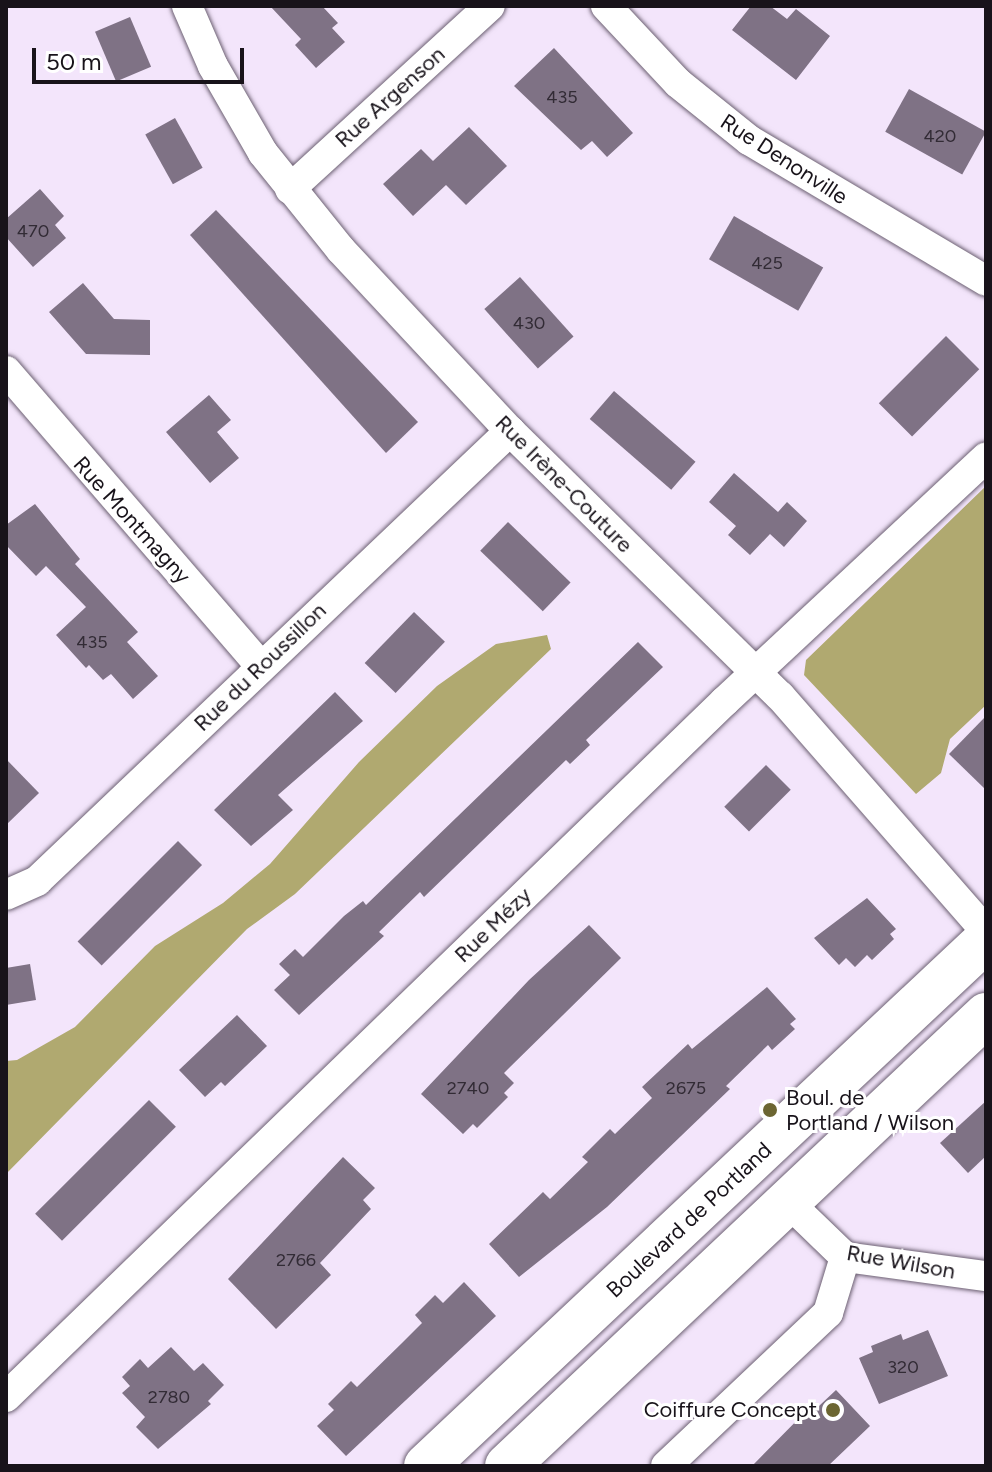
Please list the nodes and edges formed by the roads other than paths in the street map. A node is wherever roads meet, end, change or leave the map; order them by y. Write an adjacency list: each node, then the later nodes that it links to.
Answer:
1 (187, 6): 4 (street, Rue Irène-Couture)
2 (490, 6): 4 (street, Rue Argenson)
3 (606, 6): 5 (street, Rue Denonville)
4 (290, 189): 7 (street, Rue Irène-Couture)
5 (986, 281)
6 (6, 371): 9 (street, Rue Montmagny)
7 (510, 431): 9 (street, Rue du Roussillon); 10 (street, Rue Irène-Couture)
8 (986, 458): 10 (street, Rue Mézy)
9 (261, 666): 11 (street, Rue du Roussillon)
10 (756, 673): 12 (street, Rue Irène-Couture); 18 (street, Rue Mézy)
11 (6, 895)
12 (986, 931)
13 (986, 940): 19 (main road, Boulevard de Portland)
14 (986, 1015): 15 (main road)
15 (788, 1202): 16 (street, Rue Wilson); 20 (main road)
16 (845, 1257): 17 (street, Rue Wilson); 21 (street)
17 (986, 1276)
18 (6, 1397)
19 (426, 1466)
20 (507, 1466)
21 (666, 1466)

